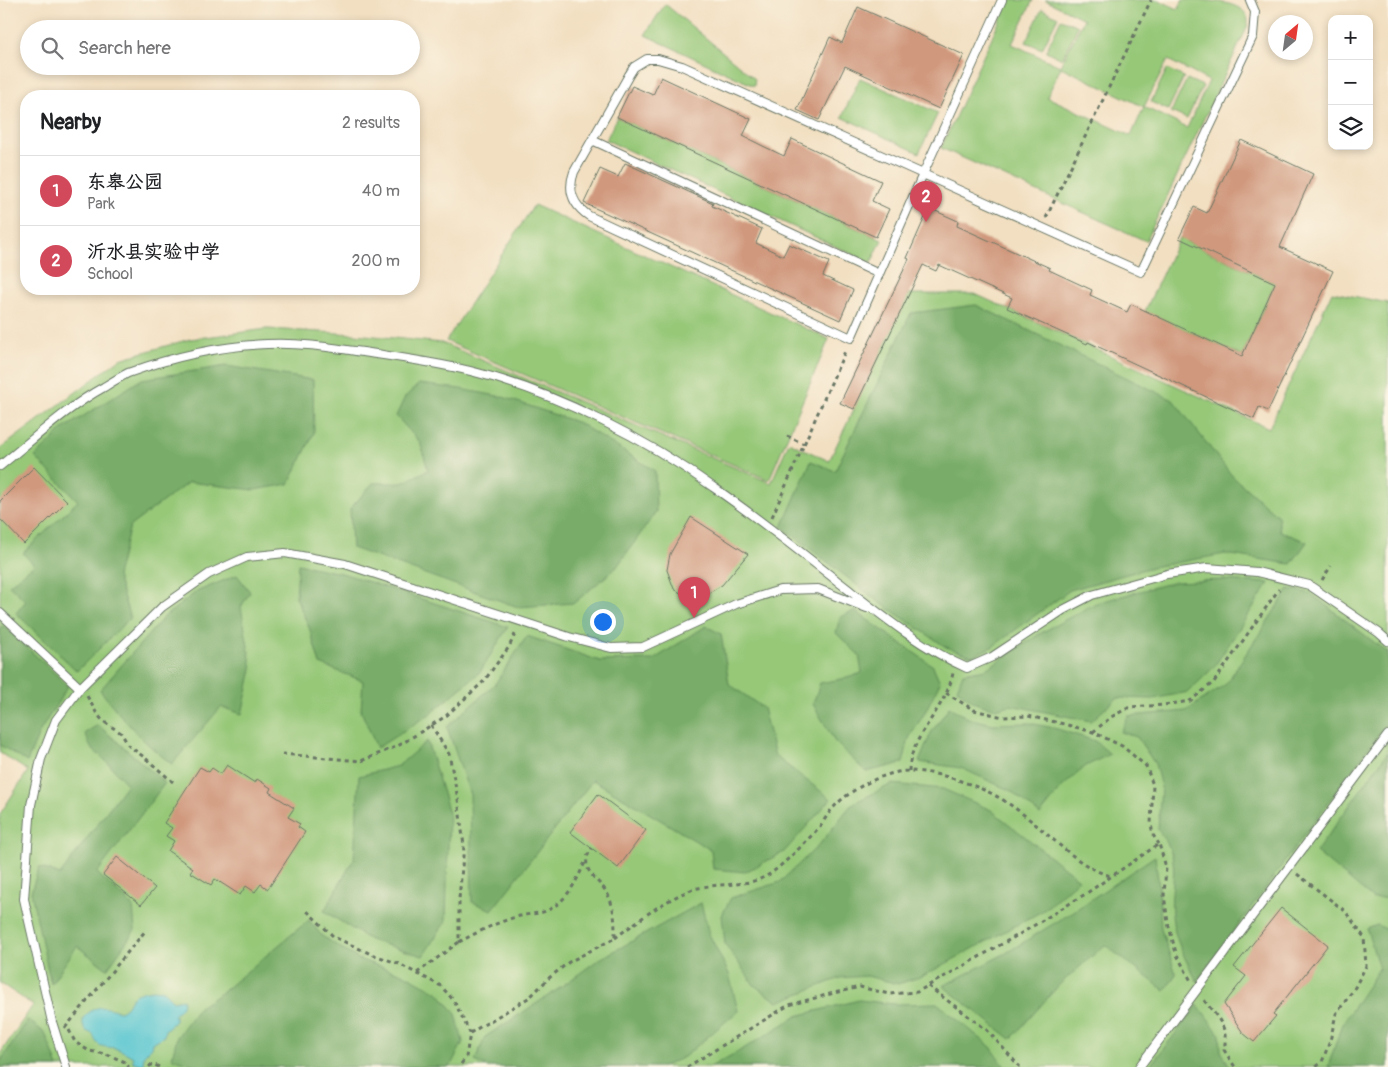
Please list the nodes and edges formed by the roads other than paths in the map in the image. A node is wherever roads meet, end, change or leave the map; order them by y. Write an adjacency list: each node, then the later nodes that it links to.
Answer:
1 (1002, 0): 4 (lane)
2 (1250, 0): 4 (lane)
3 (592, 140): 4 (lane); 5 (lane); 5 (lane)
4 (923, 174): 5 (lane)
5 (879, 274)
6 (0, 466): 7 (lane)
7 (876, 611): 9 (lane); 10 (lane)
8 (0, 614): 10 (lane)
9 (1388, 641)
10 (80, 688): 12 (lane)
11 (1388, 735): 13 (lane)
12 (66, 1067)
13 (1139, 1067)

